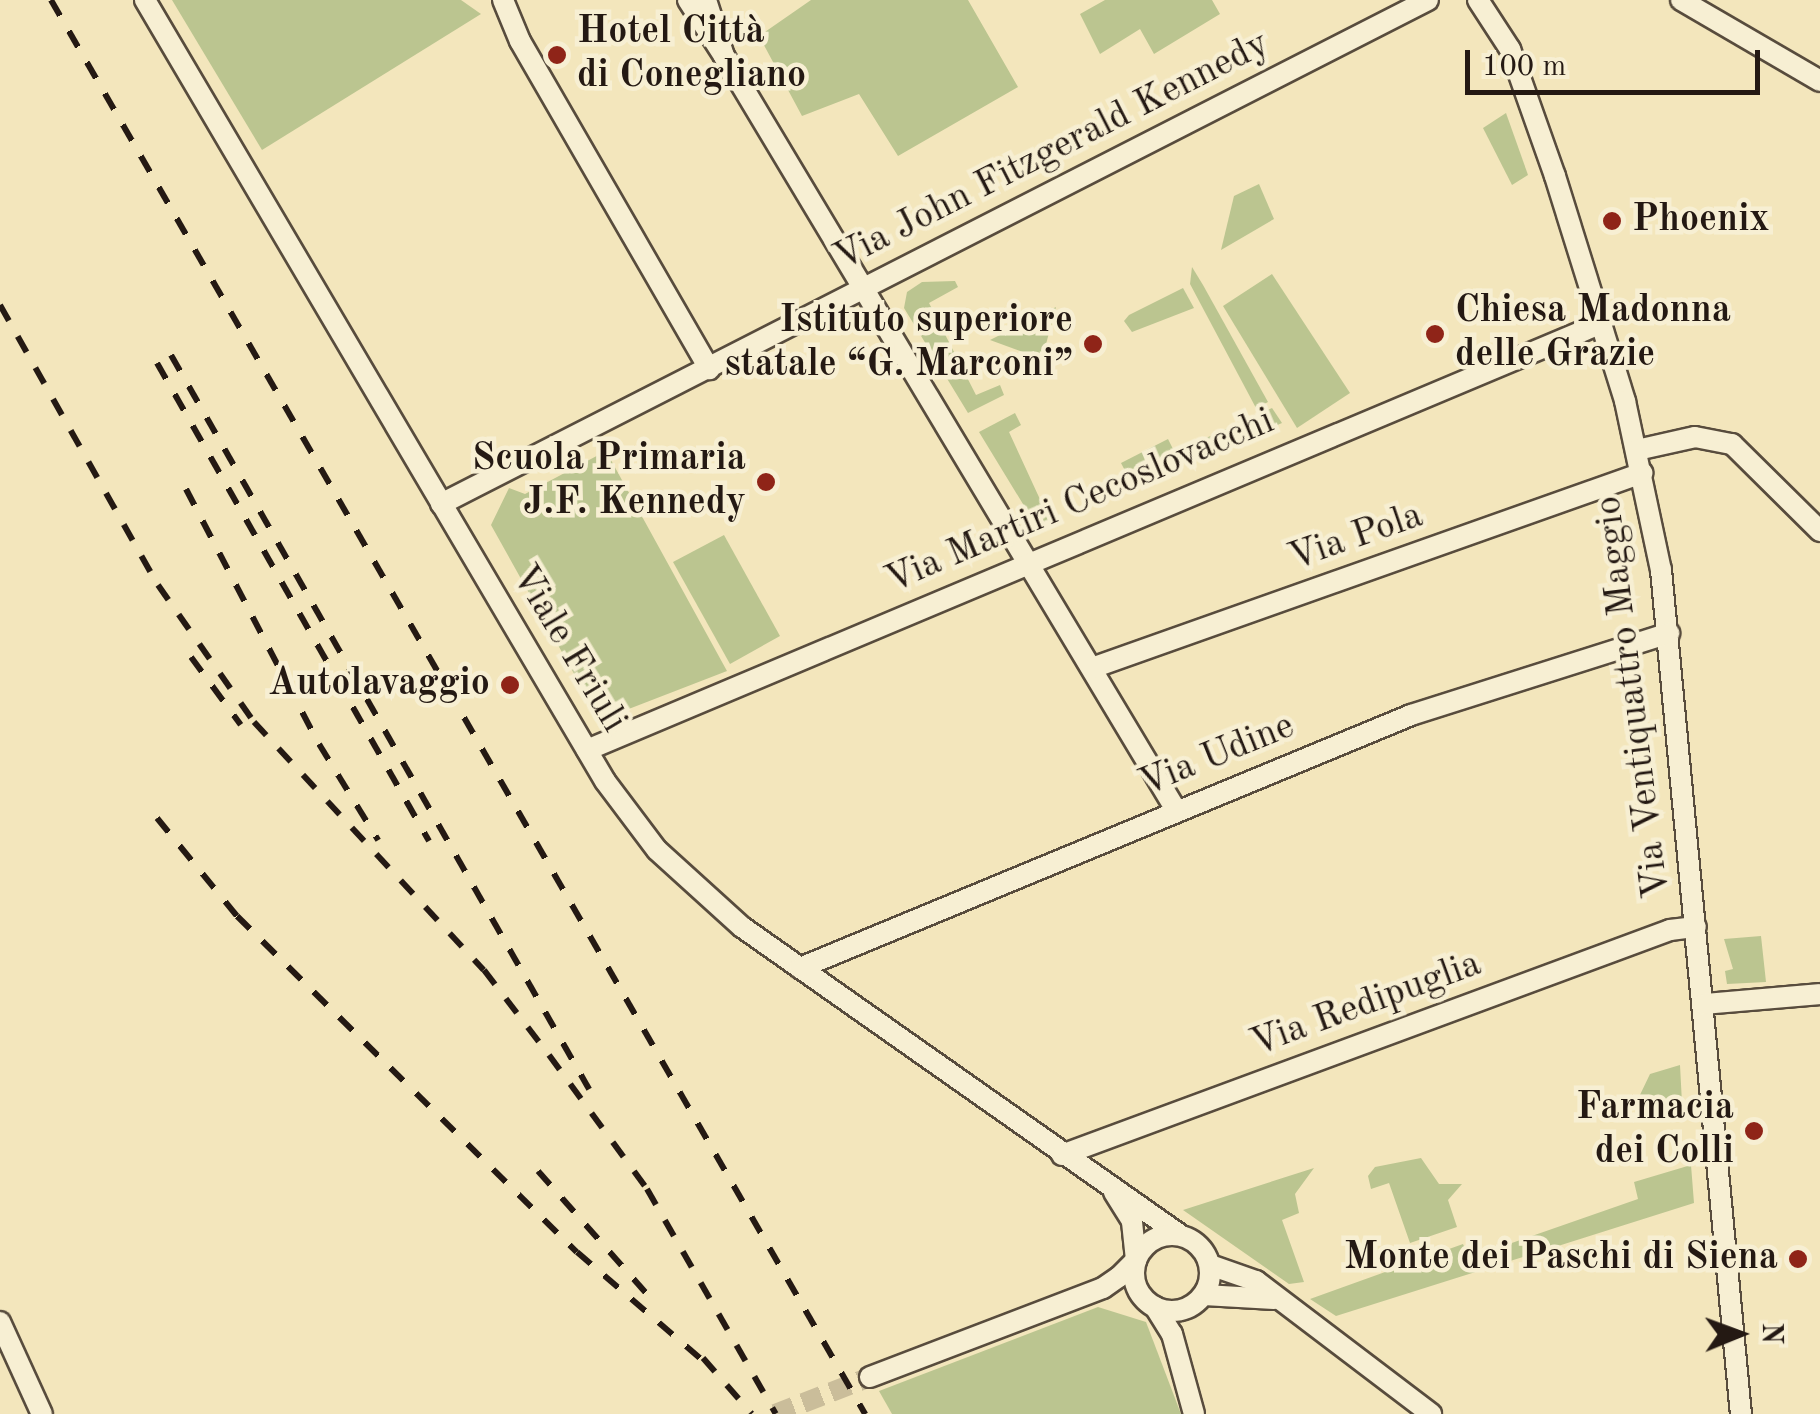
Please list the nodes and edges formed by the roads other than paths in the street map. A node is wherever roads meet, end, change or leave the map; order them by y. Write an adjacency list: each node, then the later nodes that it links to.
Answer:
1 (144, 0): 15 (street, Viale Friuli)
2 (503, 0): 12 (street)
3 (688, 0): 8 (street)
4 (706, 0): 8 (street)
5 (1428, 0): 10 (street, Via John Fitzgerald Kennedy)
6 (1681, 0): 9 (street)
7 (1481, 1): 11 (street, Via Ventiquattro Maggio)
8 (724, 56): 10 (street)
9 (1820, 81)
10 (864, 286): 12 (street, Via John Fitzgerald Kennedy); 17 (street)
11 (1602, 322): 13 (street, Via Ventiquattro Maggio); 17 (street, Via Martiri Cecoslovacchi)
12 (709, 369): 15 (street, Via John Fitzgerald Kennedy)
13 (1638, 450): 14 (street, Via Ventiquattro Maggio); 16 (street)
14 (1642, 473): 18 (street, Via Ventiquattro Maggio); 19 (street, Via Pola)
15 (441, 504): 20 (street, Viale Friuli)
16 (1820, 531)
17 (1028, 564): 19 (street); 20 (street, Via Martiri Cecoslovacchi)
18 (1669, 633): 21 (street, Via Udine); 22 (street, Via Ventiquattro Maggio)
19 (1092, 668): 21 (street)
20 (588, 750): 23 (street, Viale Friuli)
21 (1176, 810): 23 (street, Via Udine)
22 (1696, 927): 25 (street, Via Ventiquattro Maggio); 26 (street, Via Redipuglia)
23 (800, 968): 26 (street, Viale Friuli)
24 (1820, 994): 25 (street)
25 (1704, 1004): 41 (street, Via Ventiquattro Maggio)
26 (1062, 1155): 27 (street, Viale Friuli)
27 (1101, 1181): 28 (street, Viale Friuli); 29 (street, Viale Friuli)
28 (1180, 1235): 29 (street); 30 (street)
29 (1136, 1260): 31 (street); 33 (street)
30 (1210, 1266): 32 (street); 34 (street)
31 (1103, 1288): 33 (street); 37 (street)
32 (1274, 1300): 34 (street); 40 (street)
33 (1148, 1301): 34 (street); 36 (street)
34 (1196, 1302): 36 (street)
35 (0, 1322): 38 (street)
36 (1178, 1352): 39 (street)
37 (870, 1377)
38 (42, 1414)
39 (1194, 1414)
40 (1431, 1414)
41 (1741, 1414)

